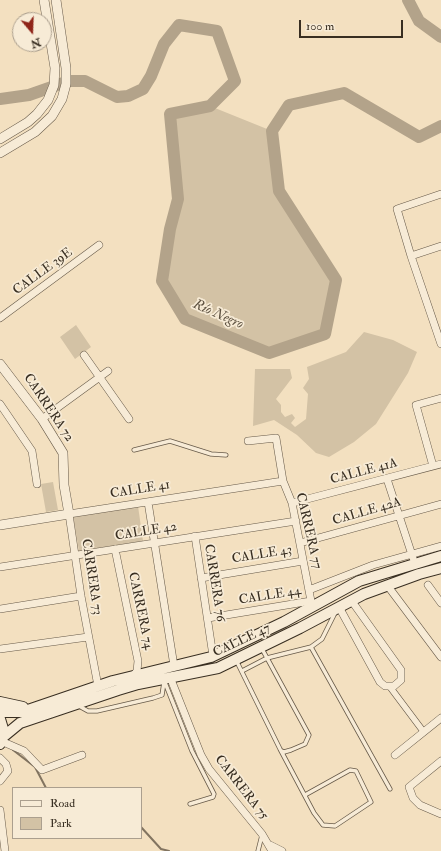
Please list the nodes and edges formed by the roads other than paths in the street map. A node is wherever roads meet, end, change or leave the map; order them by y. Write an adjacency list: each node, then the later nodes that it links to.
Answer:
1 (44, 0): 3 (street)
2 (56, 0): 4 (street)
3 (0, 139)
4 (0, 153)
5 (441, 194): 8 (street)
6 (99, 246): 9 (street, CALLE 39E)
7 (441, 246): 8 (street)
8 (411, 256): 10 (street)
9 (0, 318)
10 (441, 344)
11 (84, 355): 14 (street)
12 (0, 364): 17 (street, CARRERA 72)
13 (108, 371): 14 (street)
14 (100, 377): 17 (street); 18 (street)
15 (441, 398): 23 (street)
16 (0, 404): 27 (street)
17 (42, 419): 24 (street, CARRERA 72)
18 (129, 419)
19 (248, 441): 26 (street, CARRERA 77)
20 (134, 450): 21 (lane)
21 (226, 455)
22 (441, 464): 23 (street, CALLE 41A)
23 (433, 466): 25 (street, CALLE 41A)
24 (63, 471): 28 (street, CARRERA 73)
25 (387, 479): 30 (street, CALLE 41A); 34 (street)
26 (283, 481): 29 (street, CALLE 41); 30 (street, CARRERA 77)
27 (37, 484)
28 (66, 500): 32 (street, CARRERA 73); 33 (street)
29 (148, 502): 32 (street, CALLE 41); 38 (street)
30 (292, 503): 35 (street, CARRERA 77)
31 (441, 504): 34 (street, CALLE 42A)
32 (69, 514): 33 (street, CALLE 41); 42 (street, CARRERA 73)
33 (55, 516): 36 (street, CALLE 41)
34 (399, 516): 39 (street, CALLE 42A); 44 (street)
35 (296, 521): 37 (street, CALLE 42); 39 (street, CARRERA 77)
36 (0, 523)
37 (195, 536): 38 (street, CALLE 42); 48 (street, CARRERA 76)
38 (156, 543): 41 (street, CALLE 42); 67 (street)
39 (300, 543): 45 (street, CARRERA 77)
40 (441, 546): 44 (street, CALLE 47)
41 (114, 549): 42 (street, CALLE 42); 69 (street, CARRERA 74)
42 (74, 555): 46 (street, CALLE 42); 52 (street, CARRERA 73)
43 (441, 556): 44 (main road, CALLE 47)
44 (414, 559): 51 (street, CALLE 47); 55 (main road, CALLE 47)
45 (303, 561): 48 (street, CALLE 43); 51 (street, CARRERA 77)
46 (0, 567)
47 (441, 568): 49 (main road, CALLE 47)
48 (201, 578): 58 (street, CARRERA 76)
49 (387, 585): 53 (main road, CALLE 47); 64 (street)
50 (428, 585): 54 (street)
51 (309, 590): 55 (street, CARRERA 77)
52 (81, 596): 57 (street); 59 (street, CARRERA 73)
53 (350, 600): 56 (main road, CALLE 47); 72 (street)
54 (441, 603)
55 (312, 604): 58 (street, CALLE 44); 63 (main road, CALLE 47)
56 (338, 607): 60 (main road, CALLE 47); 61 (lane); 72 (street)
57 (0, 609)
58 (208, 618): 63 (street, CARRERA 76)
59 (88, 637): 62 (street); 71 (street, CARRERA 73)
60 (261, 647): 65 (lane); 66 (main road, CALLE 47)
61 (311, 647): 65 (lane); 87 (lane)
62 (0, 649)
63 (213, 656): 67 (main road, CALLE 47)
64 (441, 657)
65 (267, 658): 68 (lane); 81 (lane)
66 (236, 660): 68 (lane); 70 (main road, CALLE 47)
67 (174, 666): 69 (main road, CALLE 47)
68 (242, 671): 81 (lane)
69 (133, 676): 71 (main road, CALLE 47)
70 (167, 678): 74 (main road, CALLE 47); 74 (lane); 89 (lane); 92 (street, CARRERA 75)
71 (98, 686): 75 (main road, CALLE 47)
72 (390, 687): 79 (street)
73 (0, 702): 75 (main road)
74 (75, 703): 80 (main road, CALLE 47)
75 (31, 708): 76 (main road, CALLE 47)
76 (0, 712)
77 (441, 718): 79 (street)
78 (0, 719): 80 (main road)
79 (424, 731): 83 (street)
80 (1, 740): 82 (street)
81 (282, 751): 88 (lane)
82 (82, 755)
83 (395, 755)
84 (0, 758): 86 (street)
85 (441, 761): 91 (street)
86 (0, 781)
87 (390, 789)
88 (305, 795): 88 (lane)
89 (190, 804)
90 (0, 810): 94 (street)
91 (439, 811)
92 (262, 834): 93 (street, CARRERA 75); 95 (lane)
93 (271, 848): 96 (street, CARRERA 75)
94 (5, 851)
95 (258, 851)
96 (282, 851)

